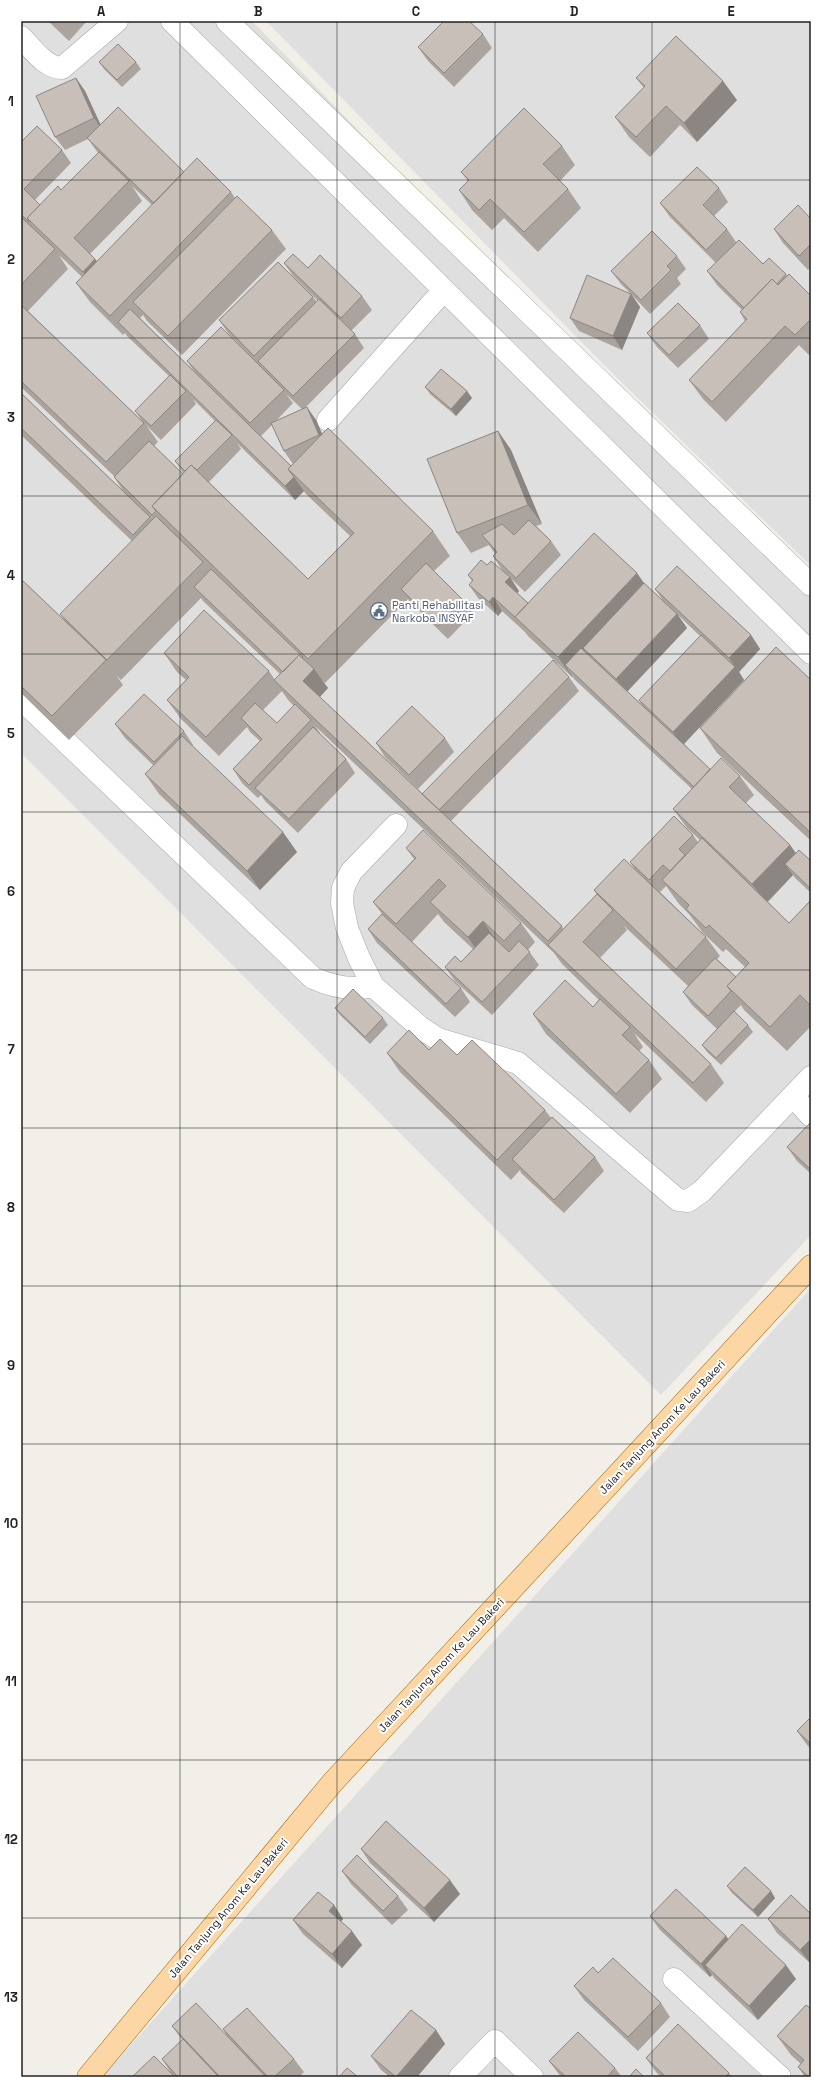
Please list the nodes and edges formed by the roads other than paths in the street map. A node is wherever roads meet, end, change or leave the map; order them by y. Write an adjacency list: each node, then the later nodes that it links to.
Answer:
1 (117, 21): 4 (street)
2 (172, 21): 5 (street)
3 (227, 21): 7 (street)
4 (21, 37)
5 (444, 290): 6 (street); 8 (street)
6 (328, 420)
7 (811, 585)
8 (811, 653)
9 (21, 699): 11 (street)
10 (396, 825): 11 (street)
11 (373, 986): 13 (street)
12 (811, 1077): 13 (street)
13 (794, 1096): 14 (street)
14 (811, 1116)
15 (811, 1266): 17 (main road, Jalan Tanjung Anom Ke Lau Bakeri)
16 (674, 1979): 20 (street)
17 (88, 2077)
18 (460, 2077): 19 (street)
19 (532, 2077)
20 (780, 2077)

